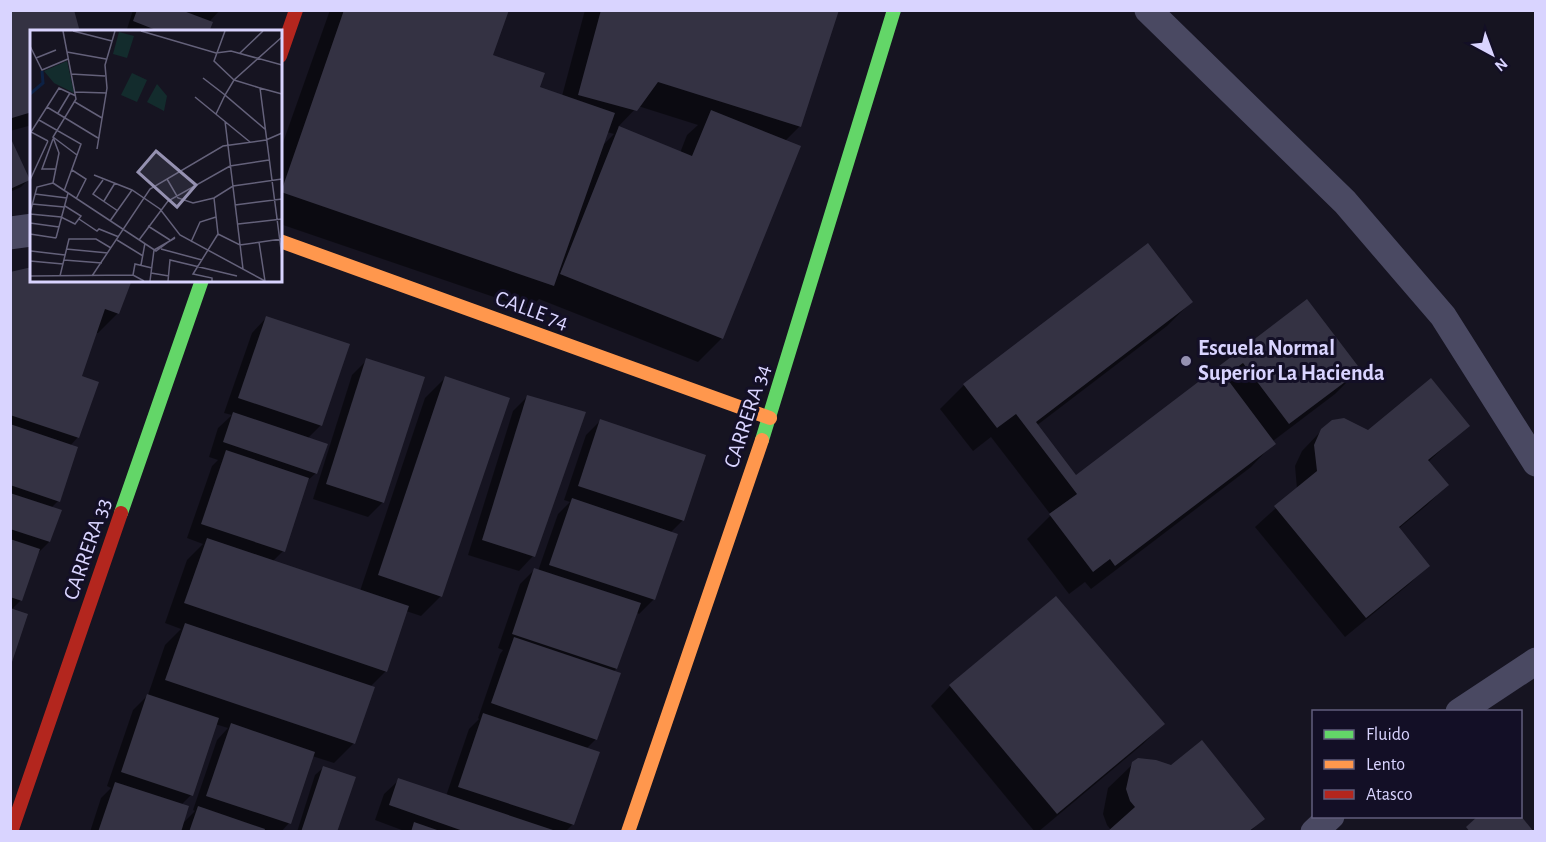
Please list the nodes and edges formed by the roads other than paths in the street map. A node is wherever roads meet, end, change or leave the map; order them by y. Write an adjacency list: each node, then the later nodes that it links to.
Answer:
1 (296, 10): 4 (street)
2 (894, 10): 9 (street, CARRERA 34)
3 (1148, 10): 10 (lane)
4 (282, 50)
5 (30, 230): 6 (street)
6 (10, 233)
7 (282, 242): 9 (street, CALLE 74)
8 (201, 282): 14 (street, CARRERA 33)
9 (770, 418): 15 (street, CARRERA 34)
10 (1536, 463)
11 (1536, 661): 12 (lane)
12 (1461, 710)
13 (1329, 818): 16 (lane)
14 (11, 831)
15 (628, 831)
16 (1314, 831)

